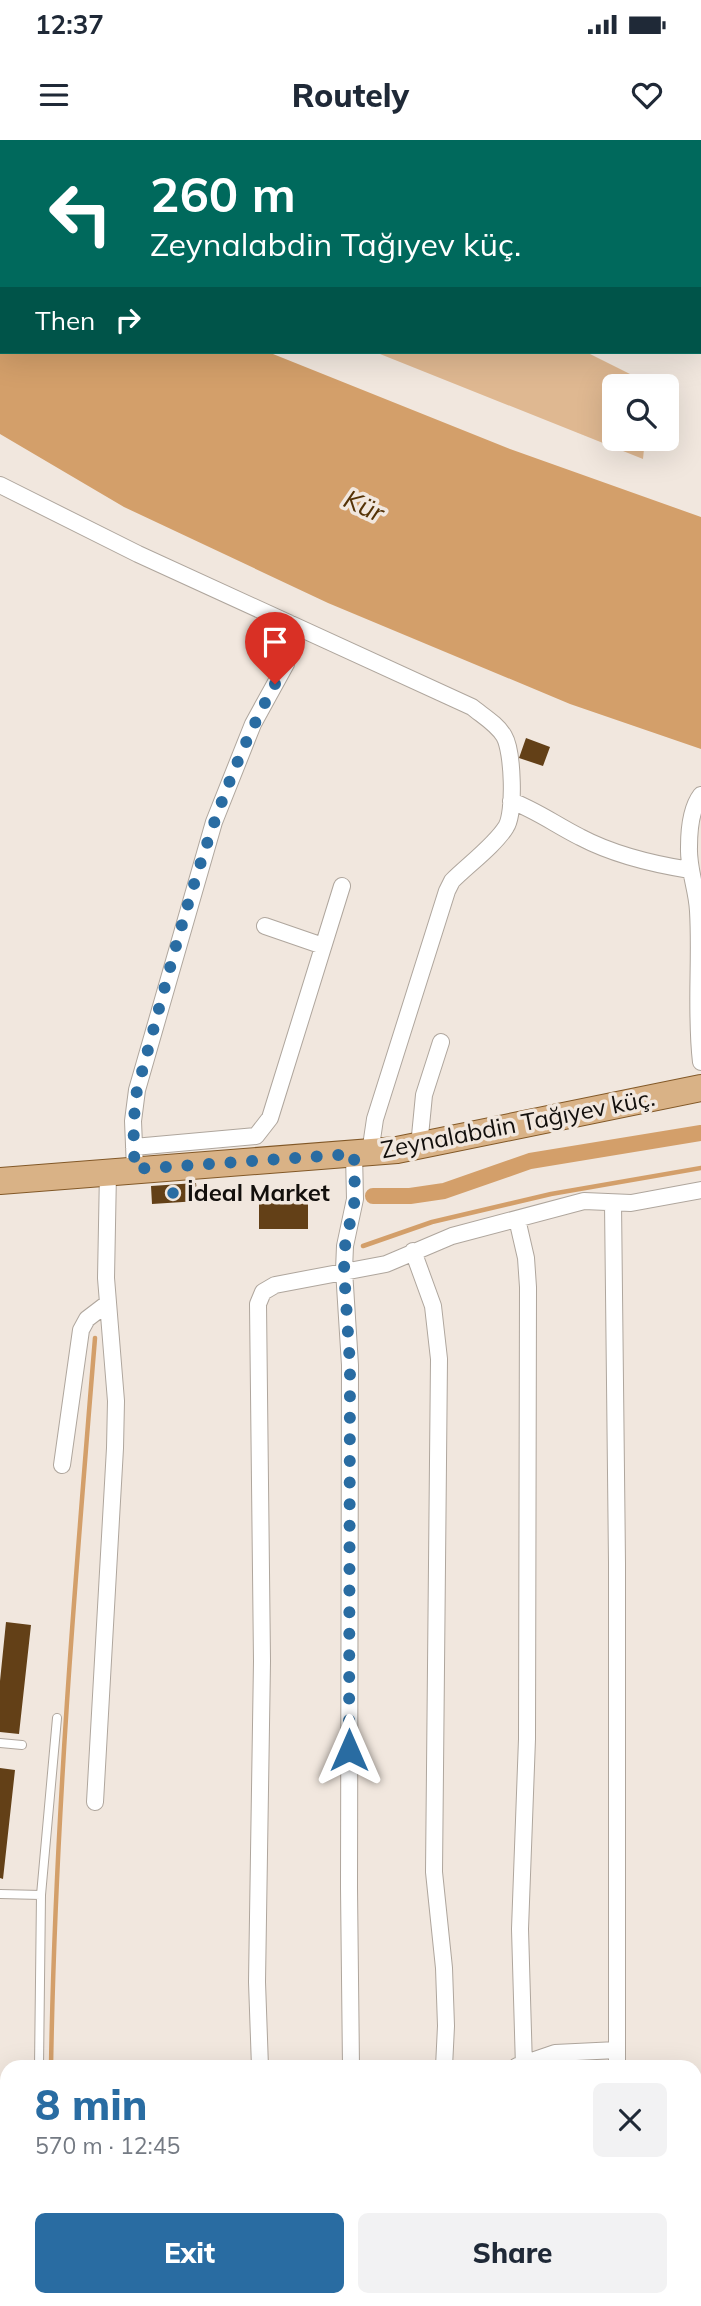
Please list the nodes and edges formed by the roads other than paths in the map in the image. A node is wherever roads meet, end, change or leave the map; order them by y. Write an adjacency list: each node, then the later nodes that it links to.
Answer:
1 (0, 485): 2 (street)
2 (289, 623): 4 (street); 14 (street)
3 (701, 795): 5 (street)
4 (511, 802): 5 (street); 13 (street)
5 (690, 870): 10 (street)
6 (342, 886): 8 (street)
7 (265, 926): 8 (street)
8 (323, 946): 14 (street)
9 (441, 1042): 12 (street)
10 (701, 1062)
11 (701, 1088): 12 (main road, Zeynalabdin Tağıyev küç.)
12 (419, 1146): 13 (main road, Zeynalabdin Tağıyev küç.)
13 (362, 1154): 14 (main road, Zeynalabdin Tağıyev küç.); 21 (street)
14 (134, 1158): 15 (main road, Zeynalabdin Tağıyev küç.)
15 (108, 1172): 16 (main road, Zeynalabdin Tağıyev küç.); 22 (street)
16 (0, 1181)
17 (701, 1191): 18 (street)
18 (613, 1203): 19 (street); 30 (street)
19 (517, 1219): 20 (street); 35 (street)
20 (413, 1251): 21 (street); 34 (street)
21 (344, 1270): 32 (street); 33 (street)
22 (108, 1303): 23 (street); 27 (street)
23 (62, 1465)
24 (57, 1718): 29 (lane)
25 (0, 1743): 26 (lane)
26 (22, 1745)
27 (95, 1802)
28 (0, 1894): 29 (lane)
29 (41, 1895): 31 (lane)
30 (617, 2050): 36 (street); 37 (street)
31 (39, 2060)
32 (260, 2060)
33 (351, 2060)
34 (444, 2060)
35 (521, 2060)
36 (537, 2060)
37 (617, 2060)

